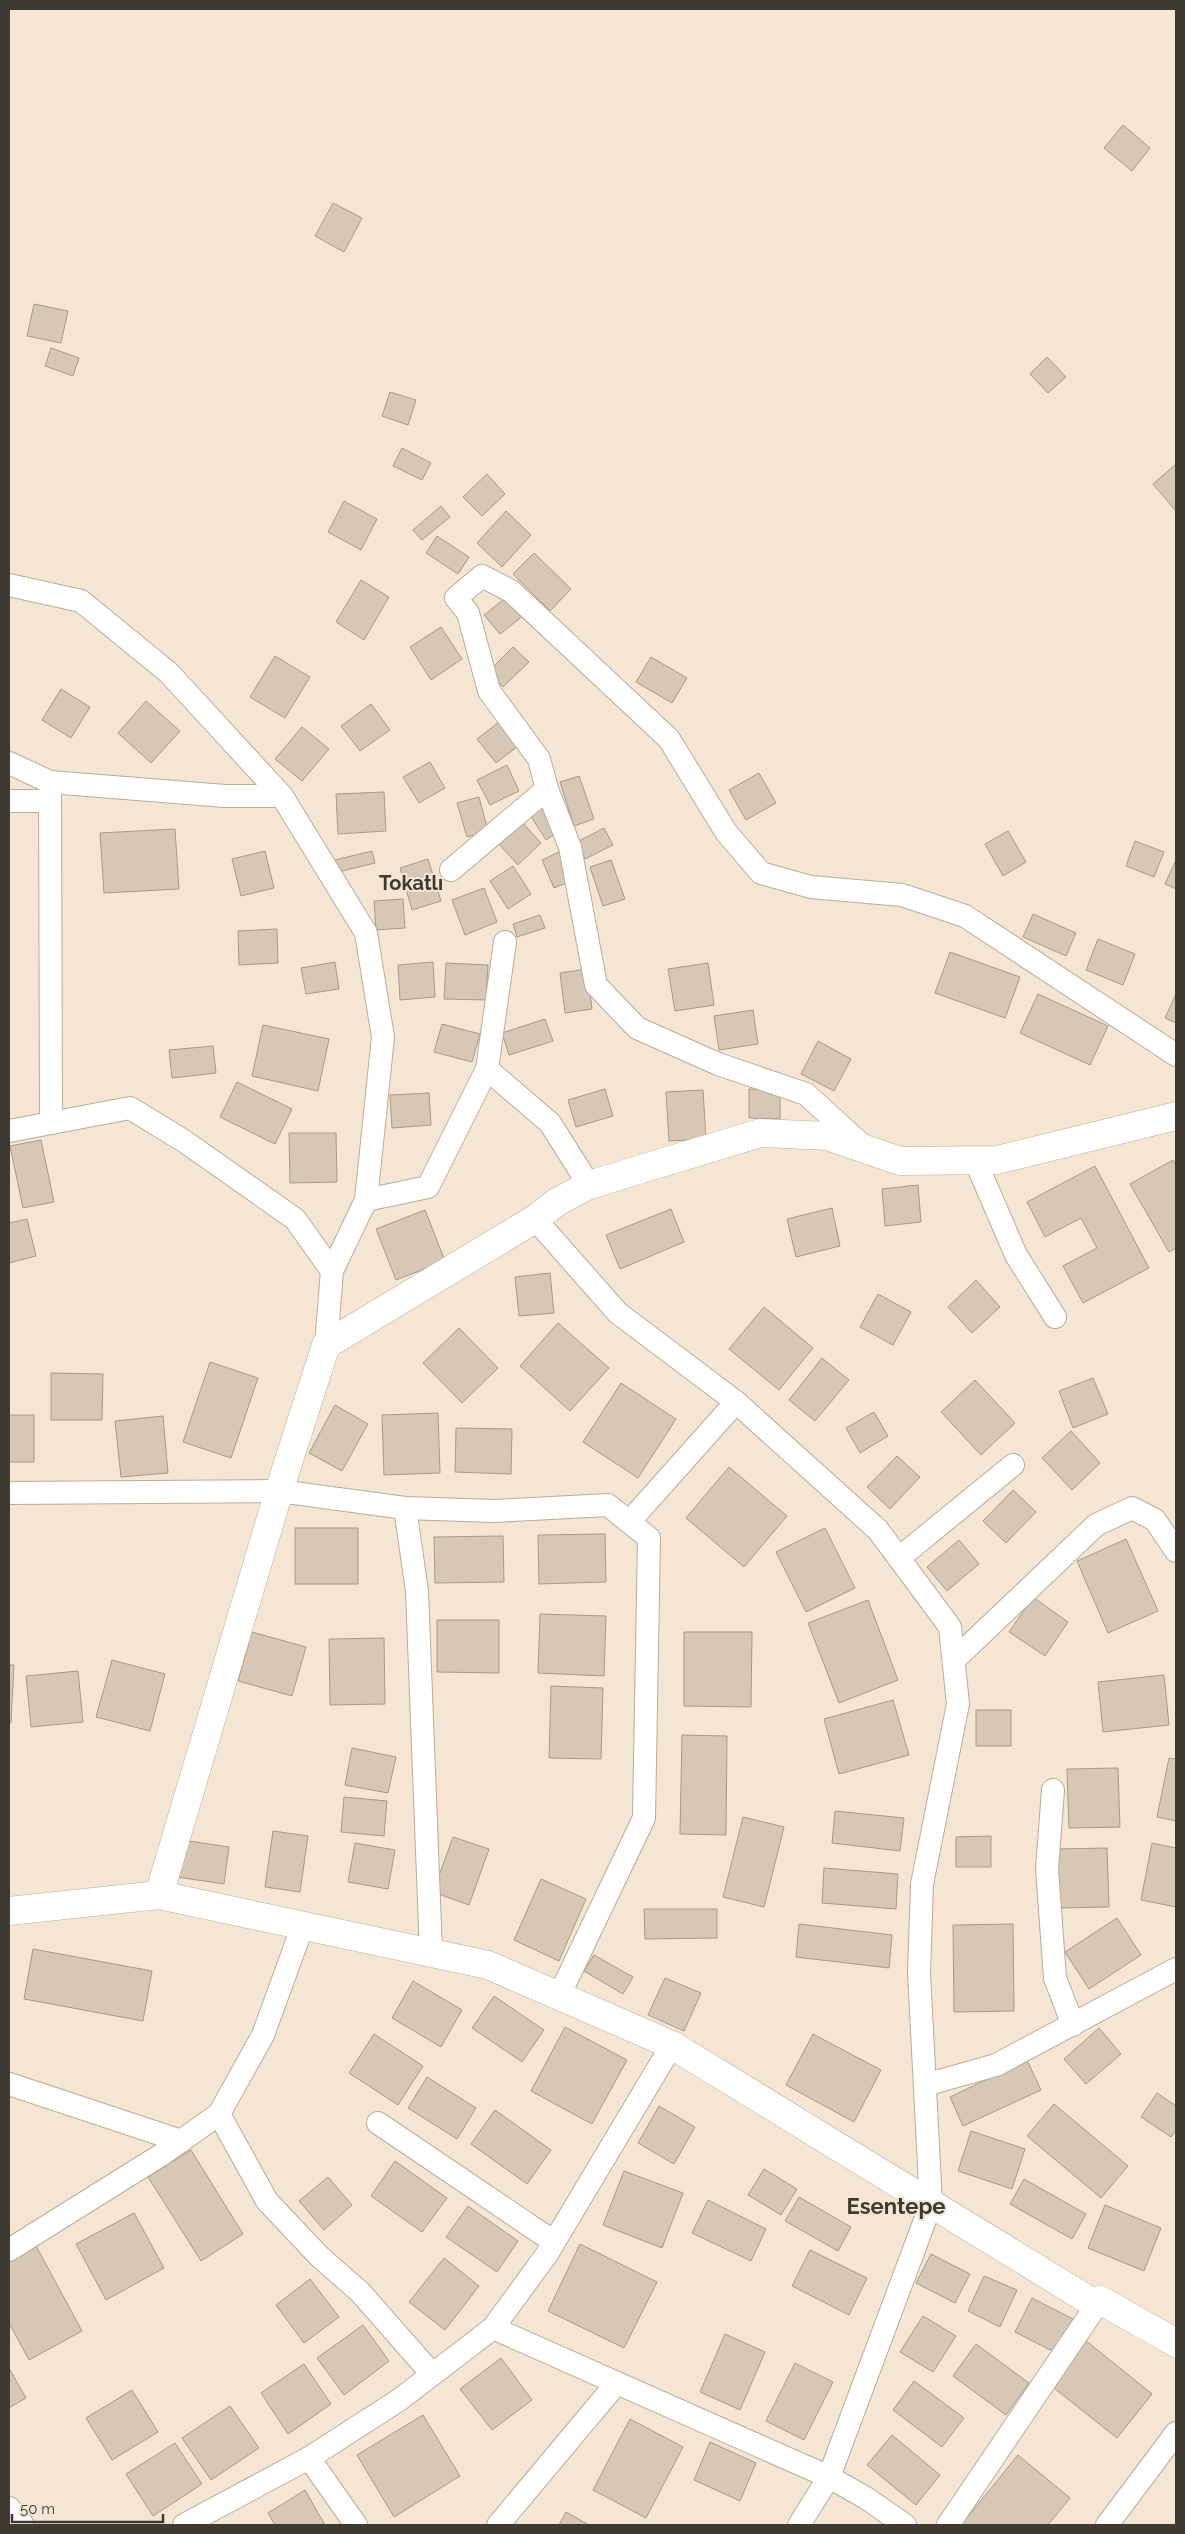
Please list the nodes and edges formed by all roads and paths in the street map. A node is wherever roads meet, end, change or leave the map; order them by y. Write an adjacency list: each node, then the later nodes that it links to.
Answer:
1 (9, 585): 5 (street)
2 (9, 763): 4 (street)
3 (547, 789): 7 (street); 9 (street); 14 (street)
4 (50, 792): 5 (street); 6 (street); 12 (street)
5 (282, 796): 17 (street)
6 (9, 801)
7 (451, 870)
8 (505, 942): 10 (street)
9 (1176, 1055)
10 (488, 1069): 16 (street); 17 (street)
11 (1176, 1116): 15 (street)
12 (51, 1123): 13 (street); 19 (street)
13 (9, 1131)
14 (868, 1150): 15 (street); 16 (street)
15 (975, 1160): 20 (street)
16 (589, 1185): 18 (street)
17 (366, 1200): 19 (street)
18 (535, 1219): 21 (street); 22 (street)
19 (332, 1271): 21 (street)
20 (1055, 1317)
21 (326, 1345): 24 (street)
22 (736, 1402): 27 (street); 29 (street)
23 (1013, 1465): 29 (street)
24 (279, 1491): 25 (street); 26 (street); 32 (street)
25 (9, 1493)
26 (405, 1508): 27 (street); 35 (street)
27 (629, 1522): 37 (street)
28 (1176, 1552): 30 (street)
29 (899, 1558): 30 (street)
30 (954, 1660): 41 (street)
31 (1053, 1790): 38 (street)
32 (159, 1895): 33 (street); 34 (street)
33 (9, 1911)
34 (303, 1926): 35 (street); 42 (street)
35 (431, 1953): 37 (street)
36 (1176, 1969): 38 (street)
37 (559, 1996): 39 (street)
38 (1073, 2025): 41 (street)
39 (672, 2045): 45 (street); 46 (street)
40 (9, 2084): 44 (street)
41 (925, 2085): 45 (street)
42 (219, 2114): 44 (street); 51 (street)
43 (378, 2123): 46 (street)
44 (181, 2141): 47 (street)
45 (931, 2204): 48 (street); 55 (street)
46 (554, 2242): 49 (street)
47 (9, 2250)
48 (1100, 2300): 50 (street); 63 (street)
49 (493, 2328): 51 (street); 52 (street)
50 (1176, 2343)
51 (432, 2374): 54 (street)
52 (616, 2384): 55 (street); 60 (street)
53 (1176, 2433): 64 (street)
54 (309, 2458): 58 (street); 59 (street)
55 (829, 2477): 61 (street); 62 (street)
56 (9, 2508): 57 (street)
57 (23, 2525)
58 (184, 2525)
59 (356, 2525)
60 (498, 2525)
61 (799, 2525)
62 (905, 2525)
63 (948, 2525)
64 (1106, 2525)

